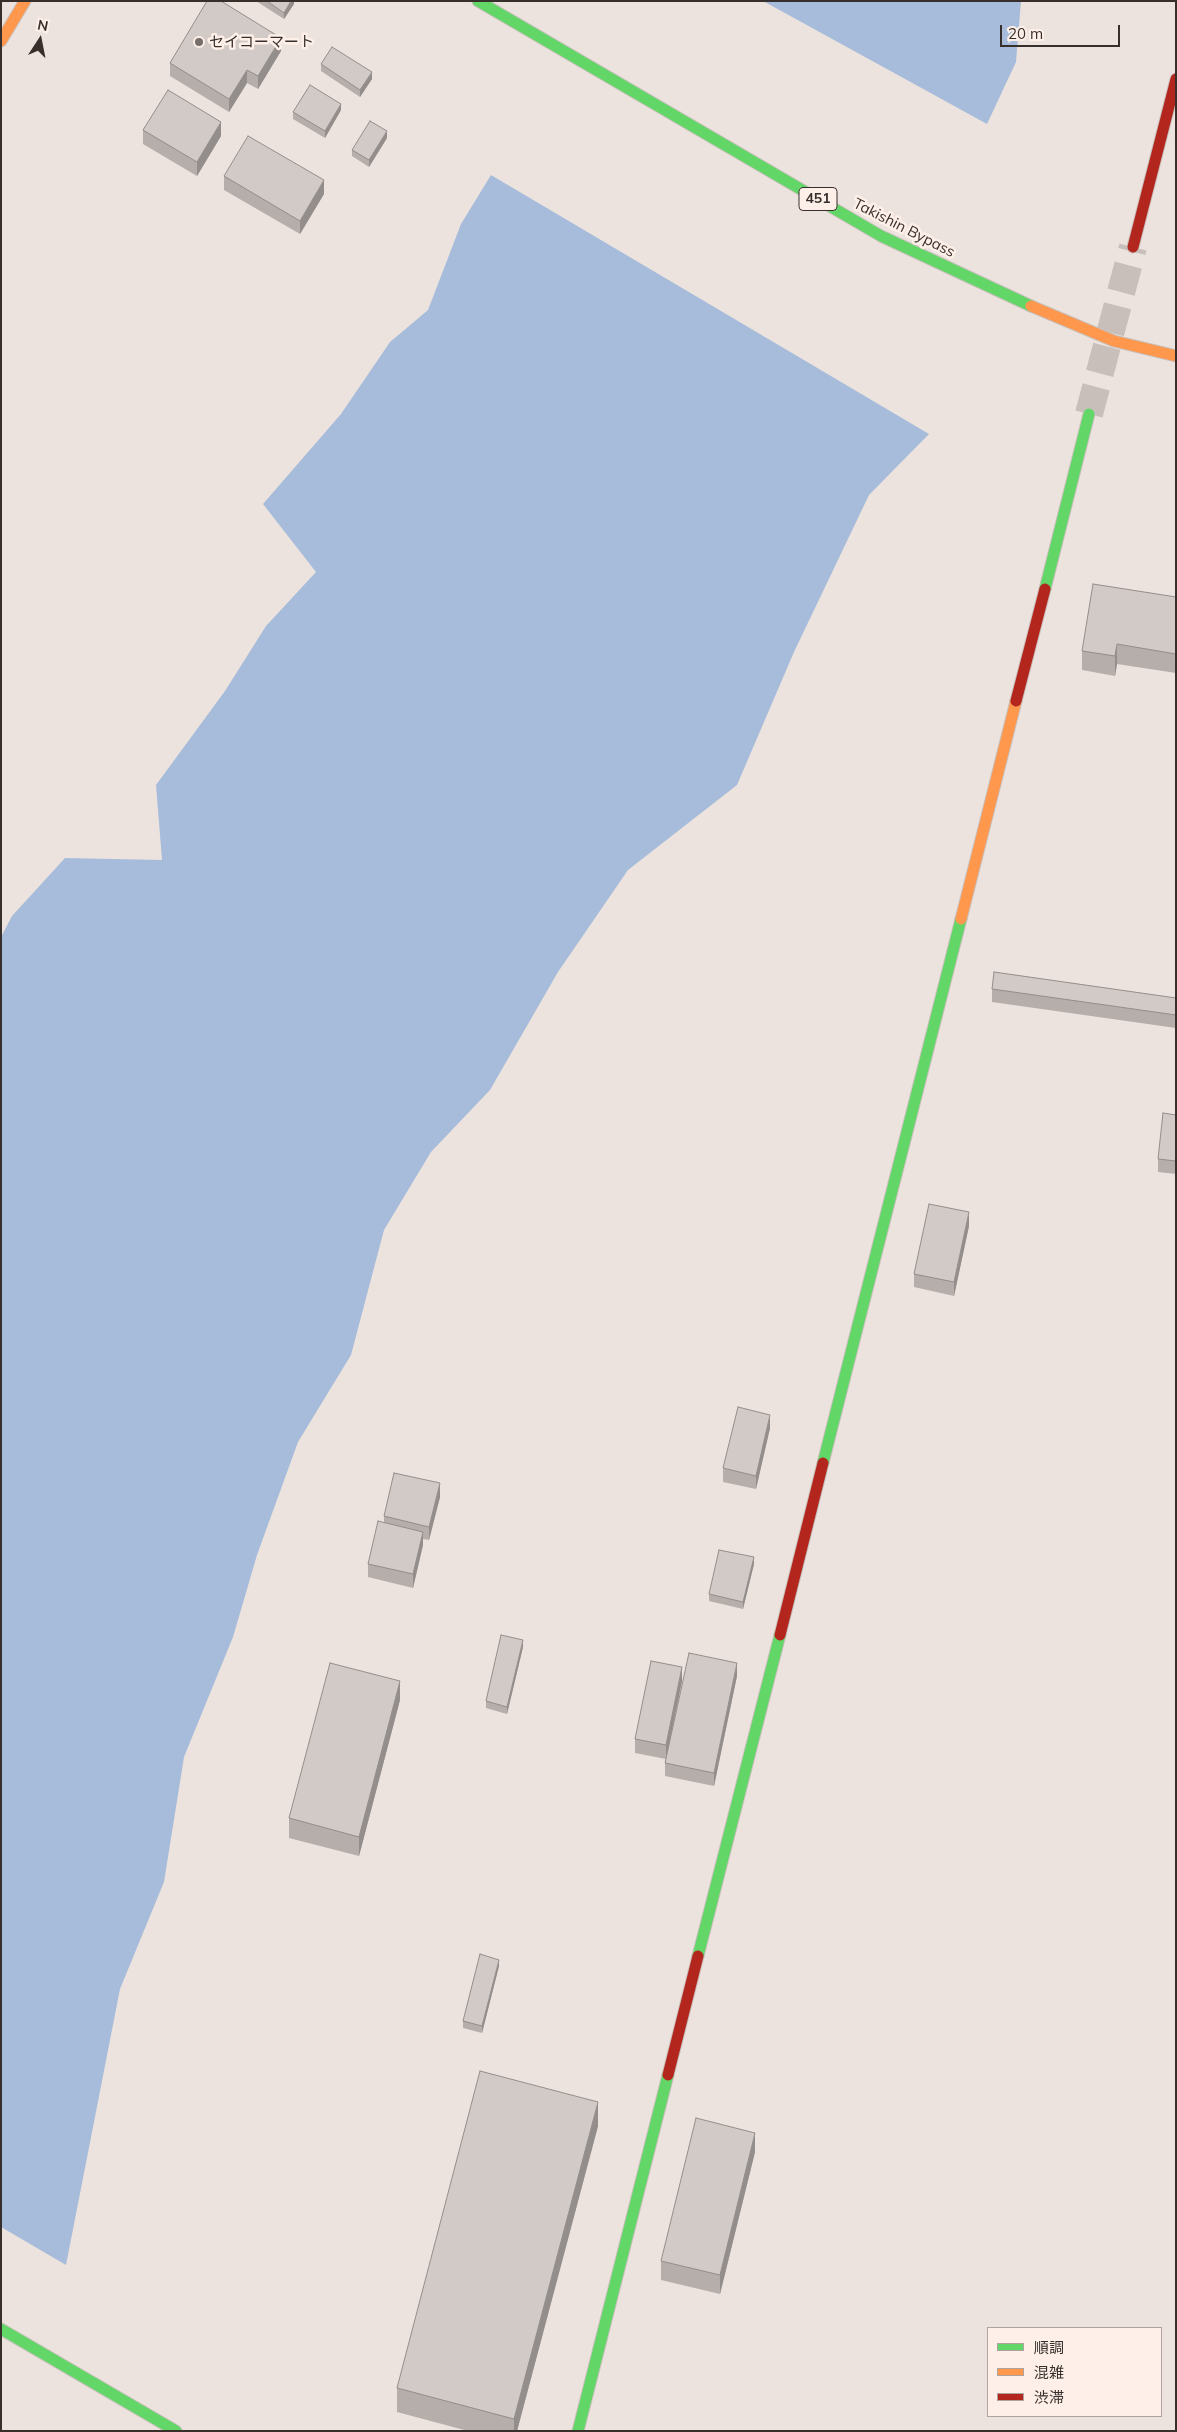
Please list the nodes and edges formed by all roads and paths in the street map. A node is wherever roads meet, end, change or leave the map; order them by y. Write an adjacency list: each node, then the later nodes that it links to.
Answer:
1 (24, 1): 3 (main road)
2 (478, 1): 6 (main road, Takishin Bypass / 451)
3 (1, 41)
4 (1176, 79): 5 (main road)
5 (1133, 247)
6 (1176, 356)
7 (1089, 414): 10 (main road)
8 (1, 2329): 9 (main road)
9 (176, 2431)
10 (578, 2431)

